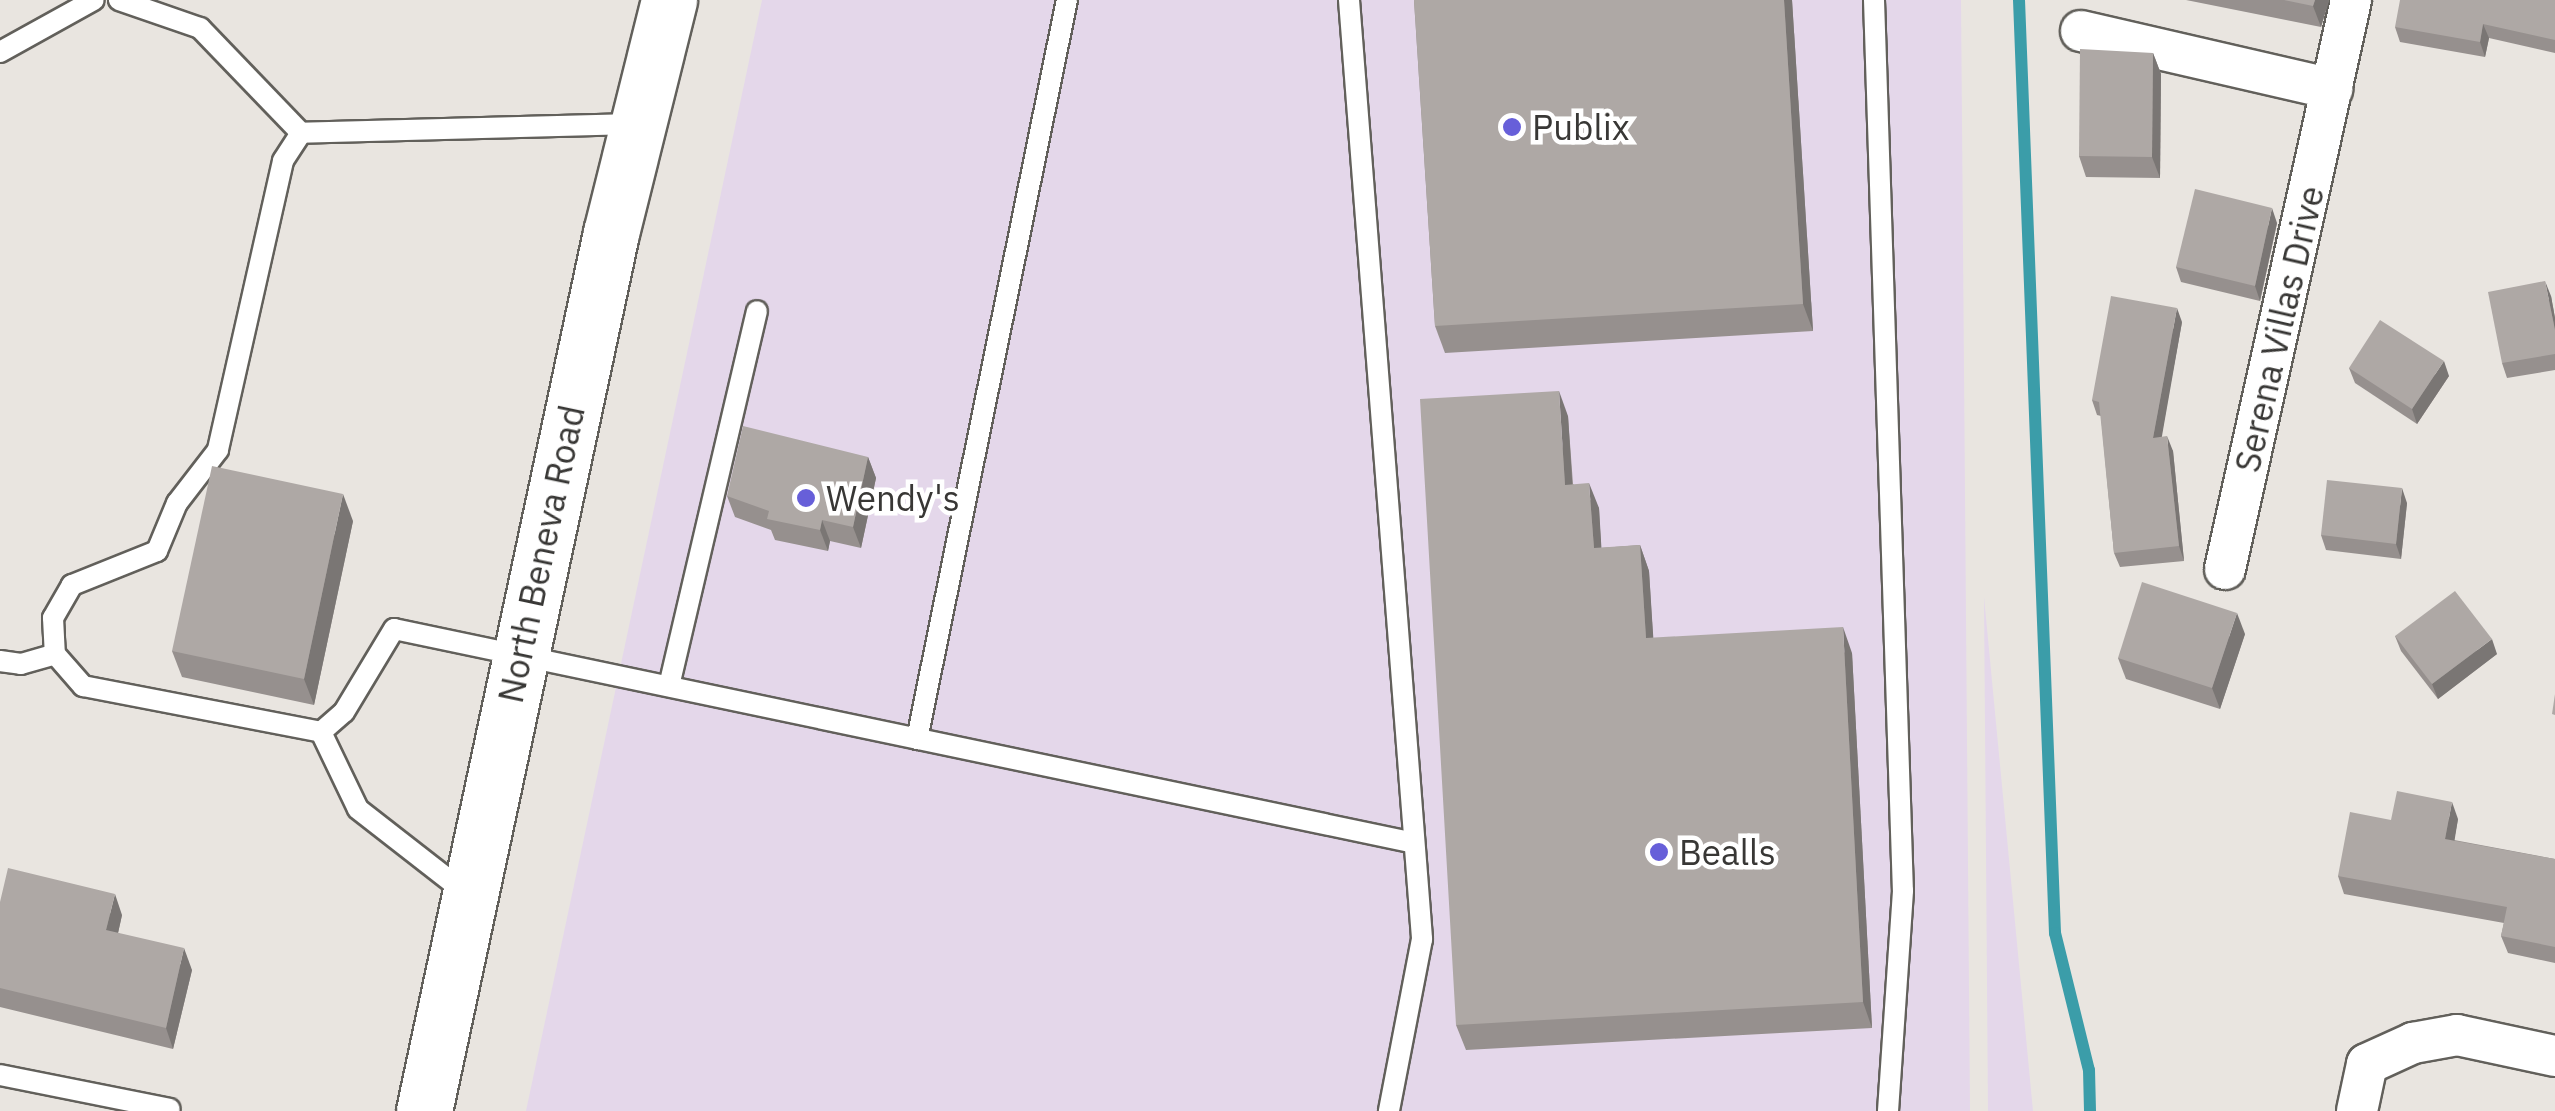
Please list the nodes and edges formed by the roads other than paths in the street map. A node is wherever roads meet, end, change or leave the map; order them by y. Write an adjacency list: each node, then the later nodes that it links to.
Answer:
1 (94, 0): 9 (lane)
2 (118, 0): 12 (lane)
3 (668, 0): 11 (main road, North Beneva Road)
4 (1067, 0): 20 (lane)
5 (1349, 0): 21 (lane)
6 (1874, 0): 28 (lane)
7 (2351, 0): 10 (street, Serena Villas Drive)
8 (2081, 31): 10 (street)
9 (0, 52)
10 (2332, 89): 14 (street, Serena Villas Drive)
11 (638, 124): 12 (lane); 15 (main road, North Beneva Road)
12 (301, 133): 16 (lane)
13 (757, 311): 18 (lane)
14 (2226, 568)
15 (519, 653): 18 (lane); 19 (lane); 22 (main road, North Beneva Road)
16 (55, 654): 17 (lane); 19 (lane)
17 (0, 661)
18 (669, 686): 20 (lane)
19 (321, 732): 22 (lane)
20 (917, 739): 21 (lane)
21 (1410, 842): 27 (lane)
22 (469, 895): 26 (main road, North Beneva Road)
23 (2555, 1056): 29 (street)
24 (0, 1075): 25 (lane)
25 (170, 1109)
26 (424, 1111)
27 (1390, 1111)
28 (1888, 1111)
29 (2358, 1111)

